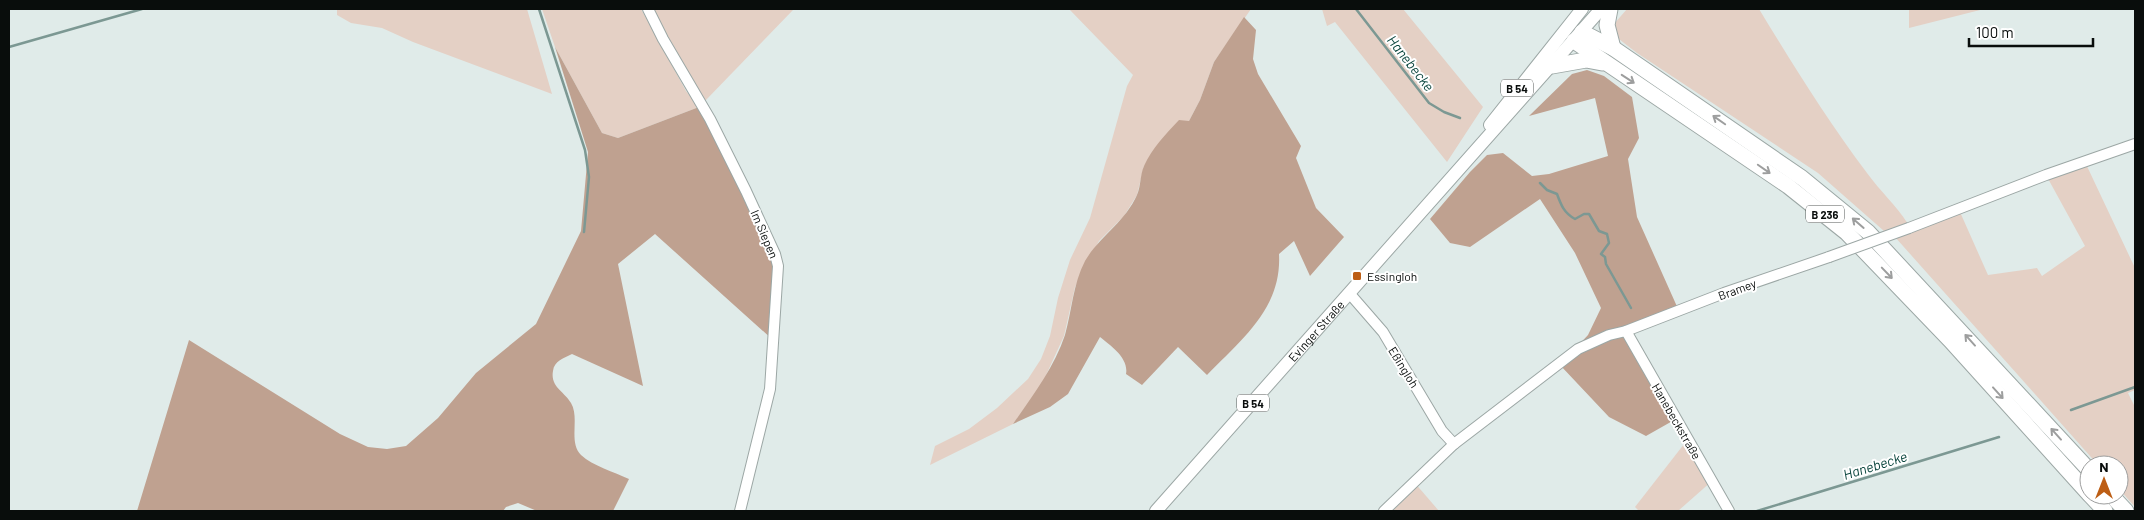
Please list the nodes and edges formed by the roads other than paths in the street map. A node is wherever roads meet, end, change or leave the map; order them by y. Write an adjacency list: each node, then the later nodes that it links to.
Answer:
1 (648, 9): 15 (street, Im Siepen)
2 (1601, 9): 4 (main road, B 54)
3 (1610, 9): 5 (highway)
4 (1574, 27): 5 (highway, B 236); 6 (highway, B 236); 7 (main road, B 54); 9 (main road, B 54)
5 (1613, 48): 13 (highway, B 236, one-way to 5)
6 (1604, 64): 7 (highway); 14 (highway, B 236, one-way to 14)
7 (1552, 66): 9 (main road, B 54)
8 (2135, 144): 11 (street, Bramey, bridge)
9 (1476, 149): 10 (main road, Evinger Straße / B 54)
10 (1350, 294): 12 (street, Eßingloh); 16 (main road, Evinger Straße / B 54)
11 (1626, 332): 12 (street, Bramey); 18 (street, Hanebeckstraße)
12 (1454, 444): 17 (street, Bramey)
13 (2079, 459)
14 (2079, 482)
15 (740, 511)
16 (1156, 511)
17 (1384, 511)
18 (1728, 511)

